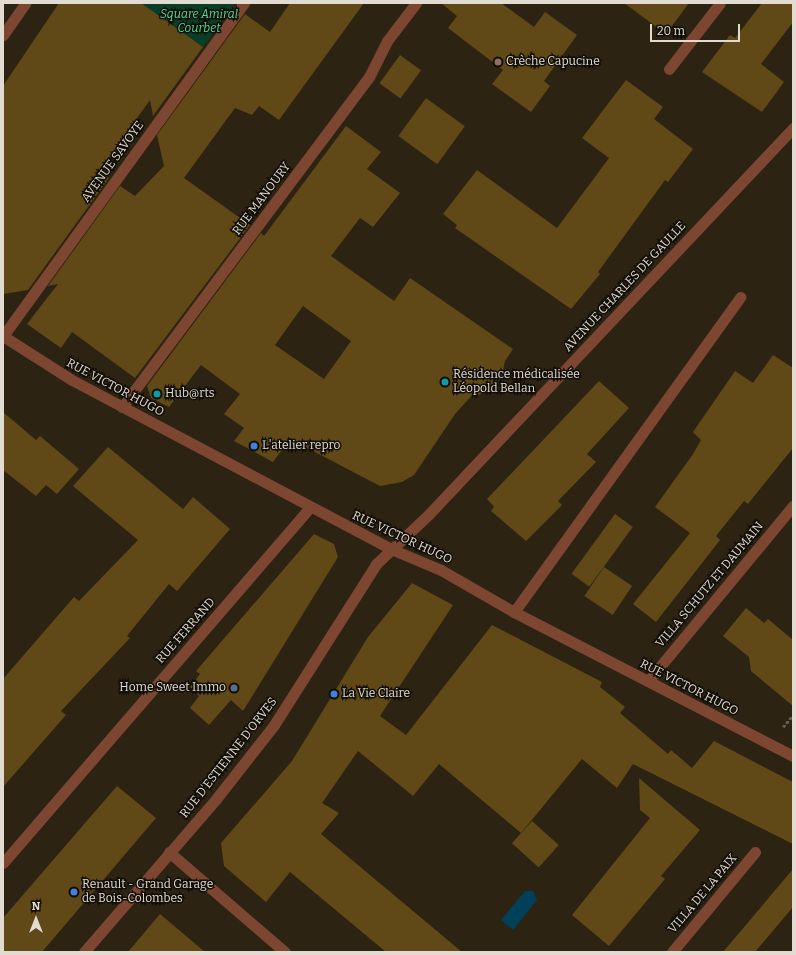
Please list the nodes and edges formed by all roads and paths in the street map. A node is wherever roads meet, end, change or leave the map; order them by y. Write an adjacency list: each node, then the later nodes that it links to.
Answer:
1 (25, 3): 5 (street)
2 (244, 3): 9 (street, AVENUE SAVOYE)
3 (416, 3): 10 (street, RUE MANOURY)
4 (720, 3): 6 (street)
5 (3, 35)
6 (669, 69)
7 (793, 128): 13 (street, AVENUE CHARLES DE GAULLE)
8 (740, 297): 14 (street)
9 (3, 336): 10 (street, RUE VICTOR HUGO)
10 (122, 407): 12 (street, RUE VICTOR HUGO)
11 (793, 506): 15 (street, VILLA SCHUTZ ET DAUMAIN)
12 (310, 507): 13 (street, RUE VICTOR HUGO); 19 (street, RUE FERRAND)
13 (391, 549): 14 (street, RUE VICTOR HUGO); 17 (street, RUE D'ESTIENNE D'ORVES)
14 (514, 612): 15 (street, RUE VICTOR HUGO)
15 (648, 681): 16 (street, RUE VICTOR HUGO)
16 (793, 756)
17 (169, 852): 20 (street, RUE D'ESTIENNE D'ORVES); 21 (street)
18 (755, 852): 22 (street, VILLA DE LA PAIX)
19 (3, 863)
20 (84, 952)
21 (285, 952)
22 (672, 952)

